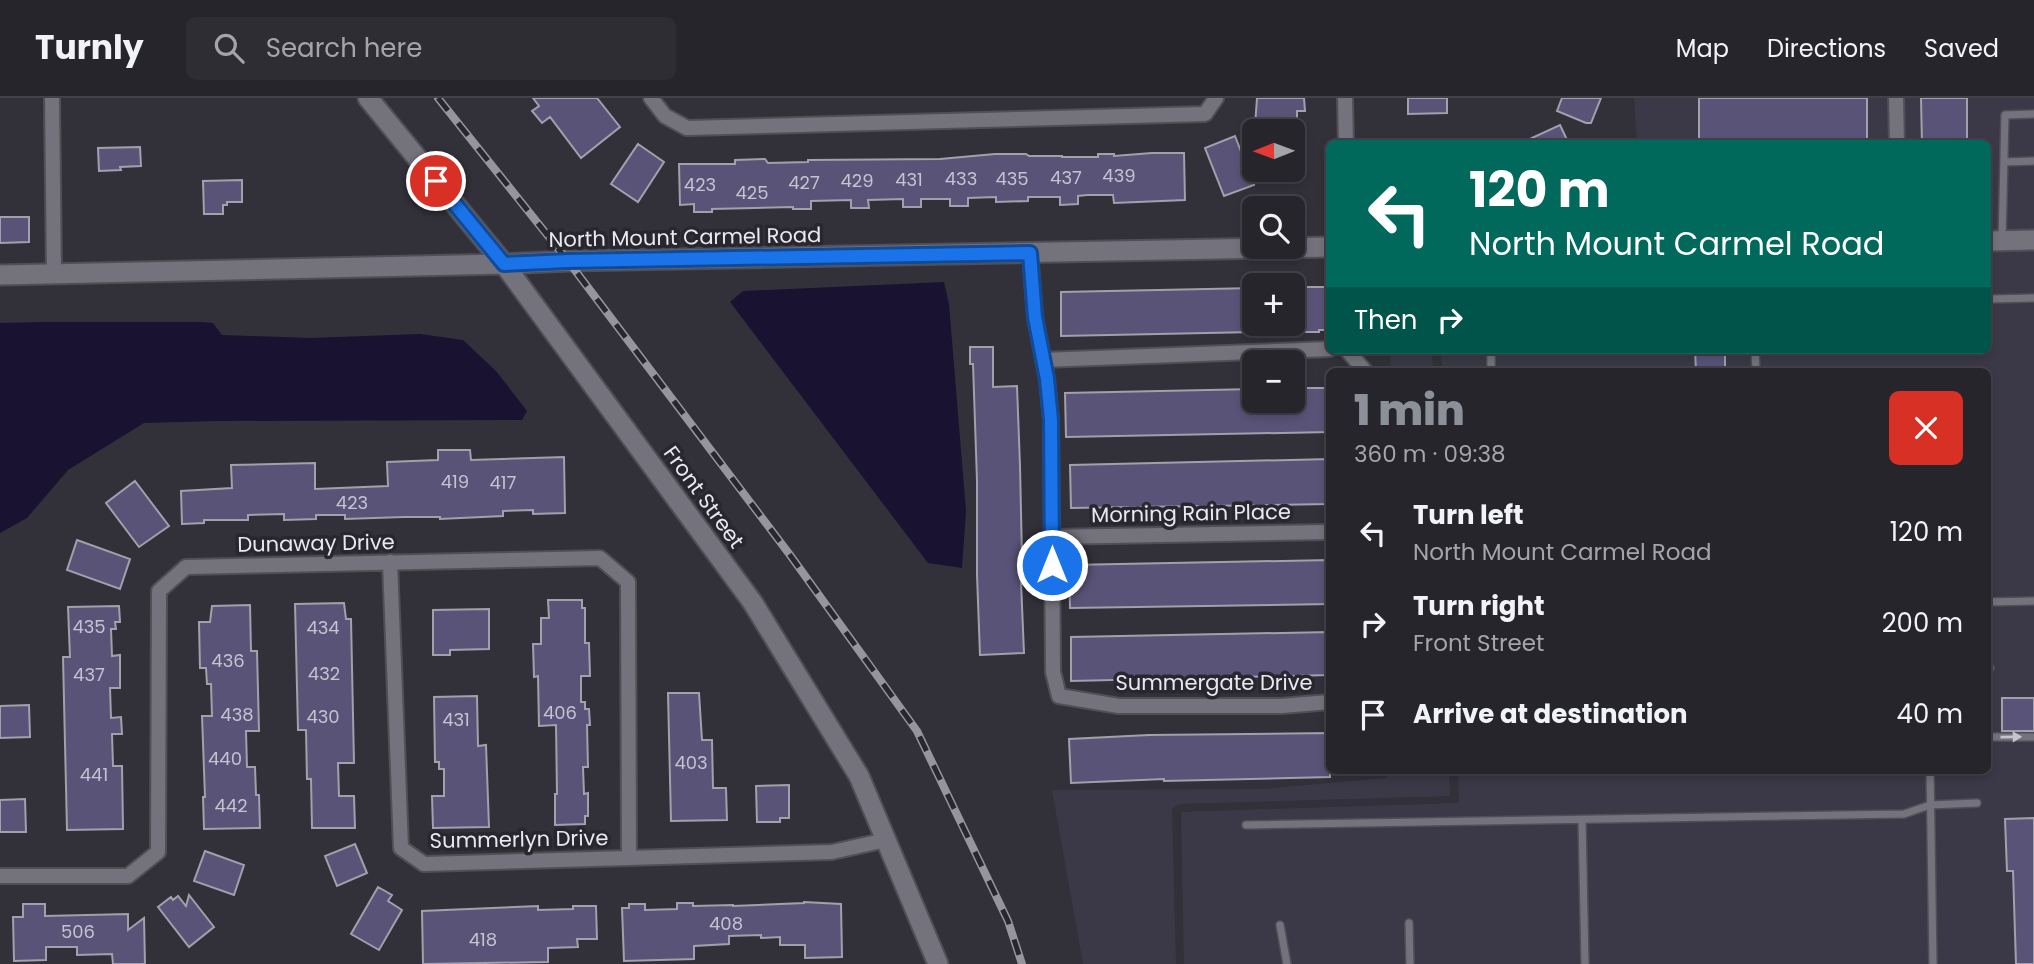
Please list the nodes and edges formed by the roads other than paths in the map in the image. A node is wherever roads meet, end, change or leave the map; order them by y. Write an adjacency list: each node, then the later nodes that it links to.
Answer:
1 (52, 98): 17 (street)
2 (368, 98): 16 (street, Front Street)
3 (651, 98): 4 (street)
4 (1216, 98)
5 (1345, 98): 8 (street)
6 (1896, 98): 9 (street)
7 (2034, 114): 11 (lane)
8 (1346, 140)
9 (1897, 140)
10 (2034, 161): 11 (lane)
11 (2004, 162): 13 (lane)
12 (2034, 240): 13 (street)
13 (1995, 241)
14 (1326, 247): 15 (street, North Mount Carmel Road)
15 (1030, 253): 16 (street, North Mount Carmel Road); 23 (street, Summergate Drive)
16 (504, 264): 17 (street, North Mount Carmel Road); 38 (street, Front Street)
17 (54, 274): 18 (street, North Mount Carmel Road)
18 (0, 275)
19 (2034, 298): 20 (lane)
20 (1991, 299)
21 (1326, 349): 23 (street)
22 (1350, 354): 24 (street)
23 (1043, 360): 26 (street, Summergate Drive)
24 (1362, 368)
25 (1326, 531): 26 (street, Morning Rain Place)
26 (1052, 537): 30 (street, Summergate Drive)
27 (390, 562): 39 (street, Summerlyn Drive); 39 (street, Dunaway Drive); 40 (street, Dunaway Drive)
28 (2034, 601): 29 (lane)
29 (1991, 602)
30 (1326, 702)
31 (1991, 737): 32 (lane, one-way to 32)
32 (2034, 737)
33 (1930, 774): 35 (lane)
34 (1977, 803): 35 (lane)
35 (1930, 805): 36 (lane); 47 (lane)
36 (1582, 820): 37 (lane); 46 (lane)
37 (1246, 825)
38 (886, 840): 39 (street, Summerlyn Drive); 43 (street, Front Street)
39 (629, 858)
40 (0, 876)
41 (1409, 923): 45 (lane)
42 (1280, 925): 44 (lane)
43 (938, 964)
44 (1287, 964)
45 (1410, 964)
46 (1586, 964)
47 (1933, 964)

